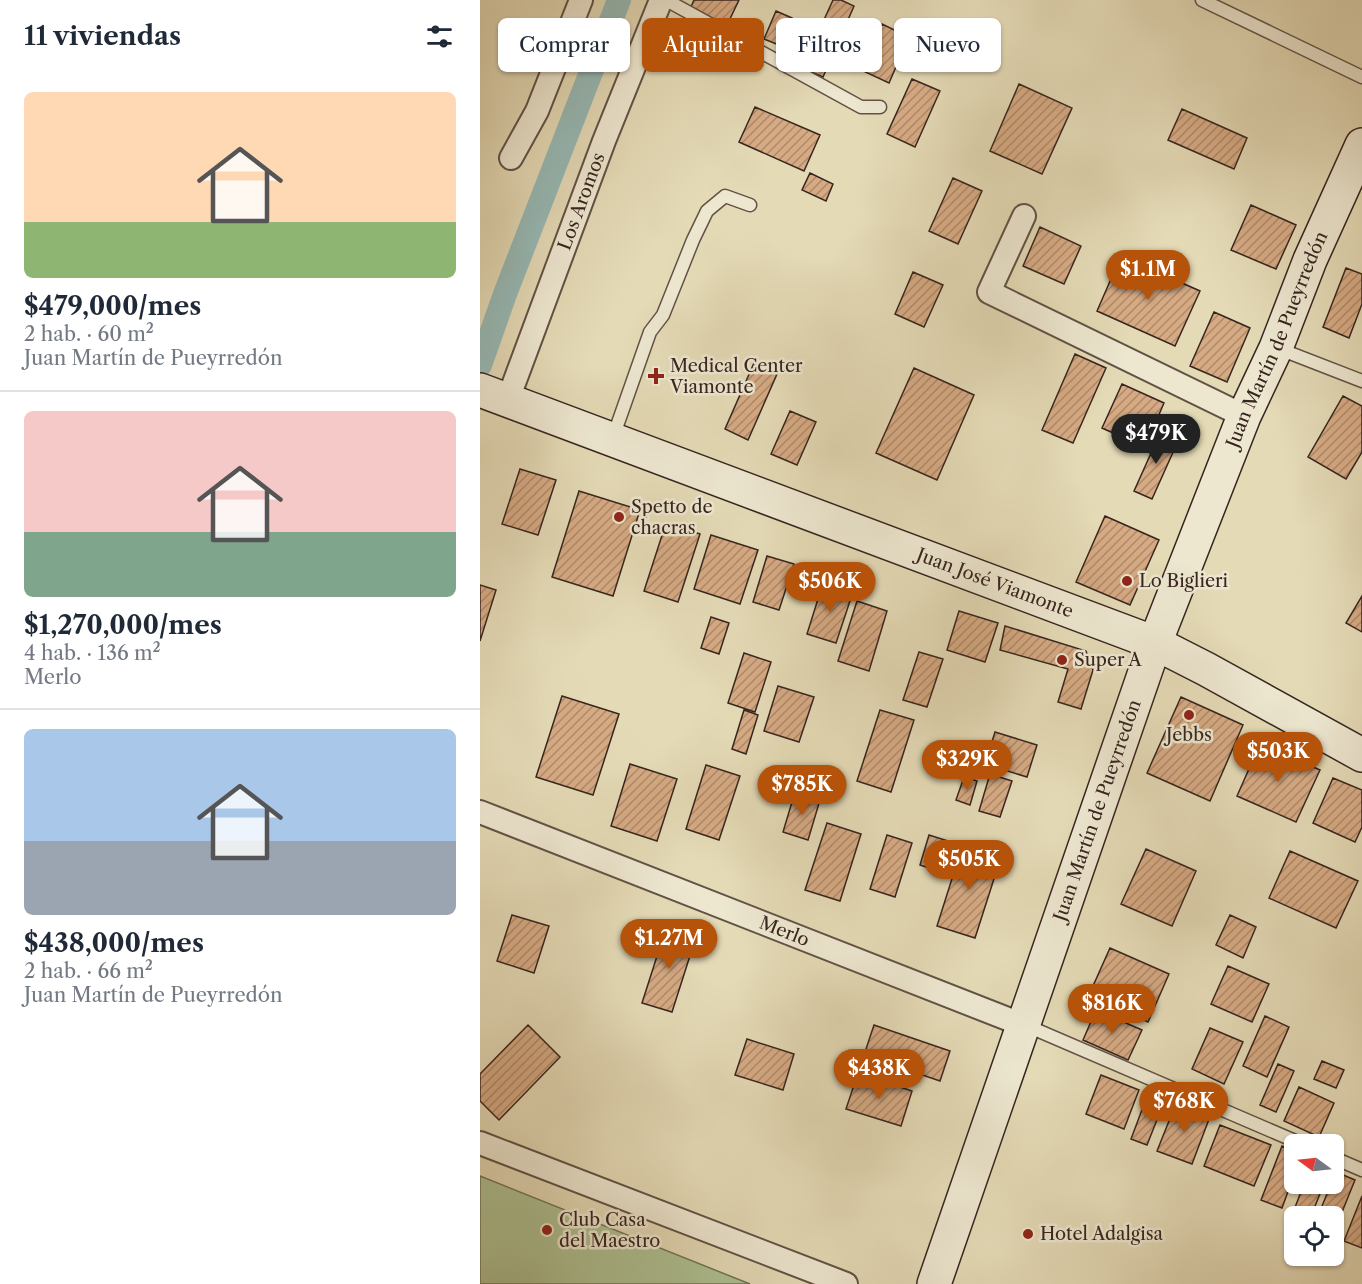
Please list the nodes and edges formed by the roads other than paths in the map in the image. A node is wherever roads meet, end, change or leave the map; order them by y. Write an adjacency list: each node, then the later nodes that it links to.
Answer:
1 (580, 0): 8 (street)
2 (660, 0): 13 (street, Los Aromos)
3 (666, 0): 6 (lane)
4 (1202, 0): 5 (lane)
5 (1362, 77)
6 (880, 107)
7 (1362, 145): 11 (main road, Juan Martín de Pueyrredón)
8 (511, 159)
9 (750, 205): 15 (lane)
10 (1024, 216): 14 (street)
11 (1276, 348): 12 (lane); 14 (main road, Juan Martín de Pueyrredón)
12 (1362, 381)
13 (493, 396): 15 (main road, Juan José Viamonte)
14 (1244, 416): 16 (main road, Juan Martín de Pueyrredón)
15 (612, 441): 16 (main road, Juan José Viamonte)
16 (1155, 643): 17 (main road, Juan José Viamonte); 19 (main road, Juan Martín de Pueyrredón)
17 (1362, 755)
18 (480, 812): 19 (street, Merlo)
19 (1023, 1024): 20 (lane); 25 (main road, Juan Martín de Pueyrredón)
20 (1284, 1136)
21 (480, 1143): 24 (street)
22 (1344, 1162): 23 (lane)
23 (1362, 1170)
24 (846, 1284)
25 (934, 1284)

